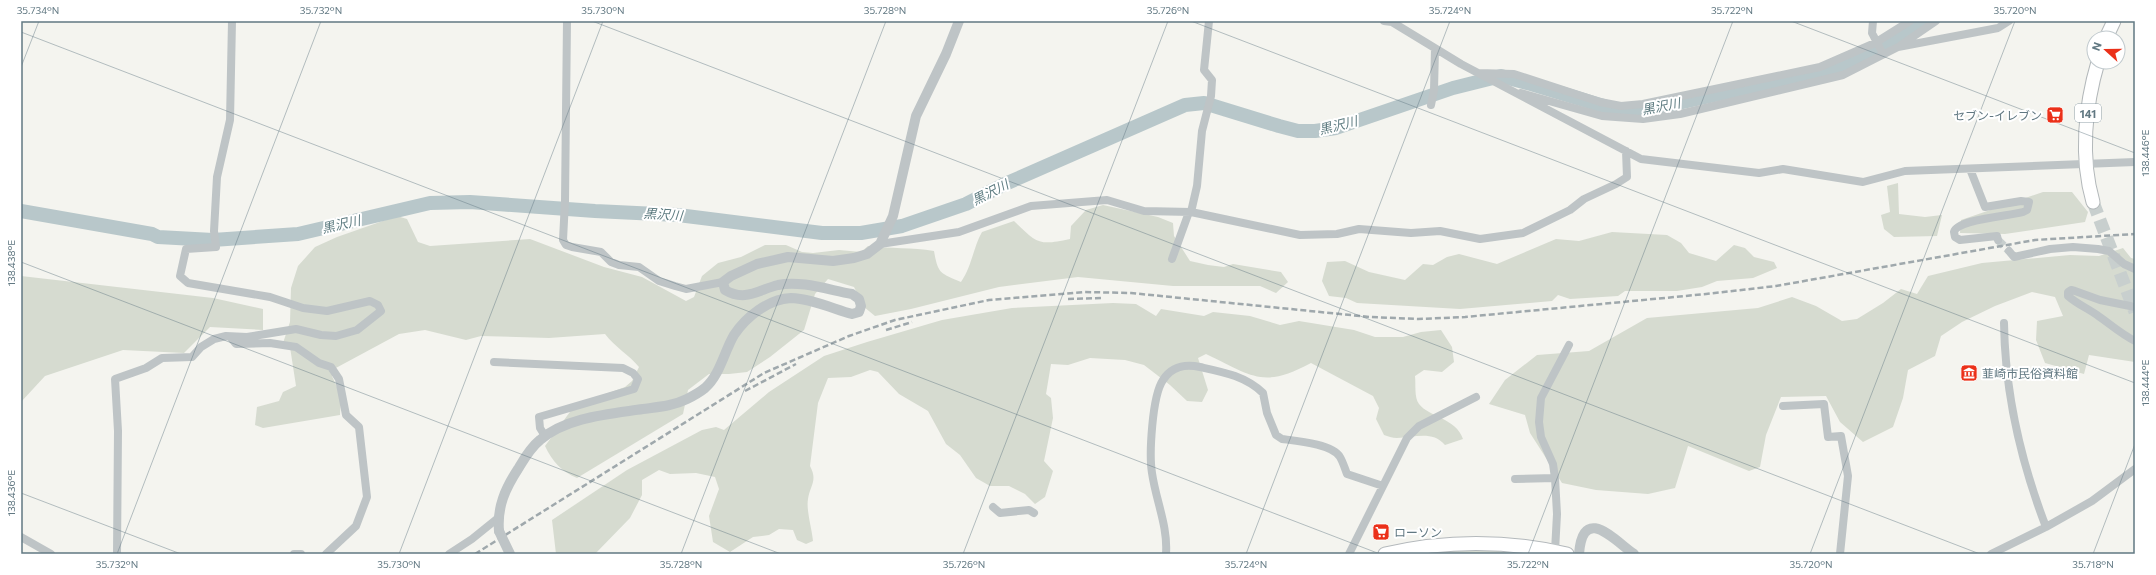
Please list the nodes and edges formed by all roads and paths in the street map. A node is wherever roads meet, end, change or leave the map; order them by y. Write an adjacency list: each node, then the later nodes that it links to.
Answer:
1 (232, 21): 33 (street)
2 (567, 21): 30 (street)
3 (959, 21): 26 (street)
4 (1209, 21): 24 (street)
5 (1384, 21): 13 (street)
6 (1870, 21): 7 (street)
7 (1873, 21): 12 (street)
8 (1910, 21): 12 (street)
9 (1936, 21): 11 (street)
10 (2009, 21): 11 (street)
11 (1898, 47): 12 (street)
12 (1879, 48): 16 (street); 16 (street)
13 (1435, 49): 15 (street); 18 (street)
14 (2096, 70): 21 (main road, 141)
15 (1479, 74): 16 (street); 17 (street)
16 (1783, 81): 17 (street)
17 (1514, 92): 19 (street)
18 (1432, 102)
19 (1626, 151): 22 (street); 24 (street)
20 (2135, 162): 21 (street)
21 (2086, 164): 22 (street); 23 (main road, 141)
22 (1970, 169): 25 (street)
23 (2093, 202)
24 (1190, 212): 26 (street); 28 (street)
25 (1998, 240)
26 (880, 244): 30 (street)
27 (2009, 252): 29 (street)
28 (1172, 259)
29 (2135, 269)
30 (723, 282): 39 (street)
31 (2135, 307): 34 (street)
32 (2004, 323): 47 (street)
33 (231, 338): 51 (street); 54 (street)
34 (2135, 342)
35 (1569, 345): 41 (street)
36 (494, 362): 39 (street)
37 (1476, 398): 43 (street)
38 (1783, 406): 62 (street)
39 (545, 436): 46 (street)
40 (2135, 470): 47 (street)
41 (1555, 478): 42 (street); 49 (street)
42 (1515, 479)
43 (1383, 486): 57 (street); 58 (street)
44 (993, 506): 45 (street)
45 (1034, 513)
46 (498, 518): 55 (street); 56 (street, bridge)
47 (2046, 527): 63 (street)
48 (21, 537): 50 (street)
49 (1561, 553): 59 (main road)
50 (50, 554)
51 (117, 554)
52 (294, 554): 53 (street)
53 (301, 554)
54 (326, 554)
55 (449, 554)
56 (510, 554)
57 (1166, 554)
58 (1350, 554)
59 (1385, 554)
60 (1579, 554): 61 (street)
61 (1634, 554)
62 (1840, 554)
63 (1991, 554)

